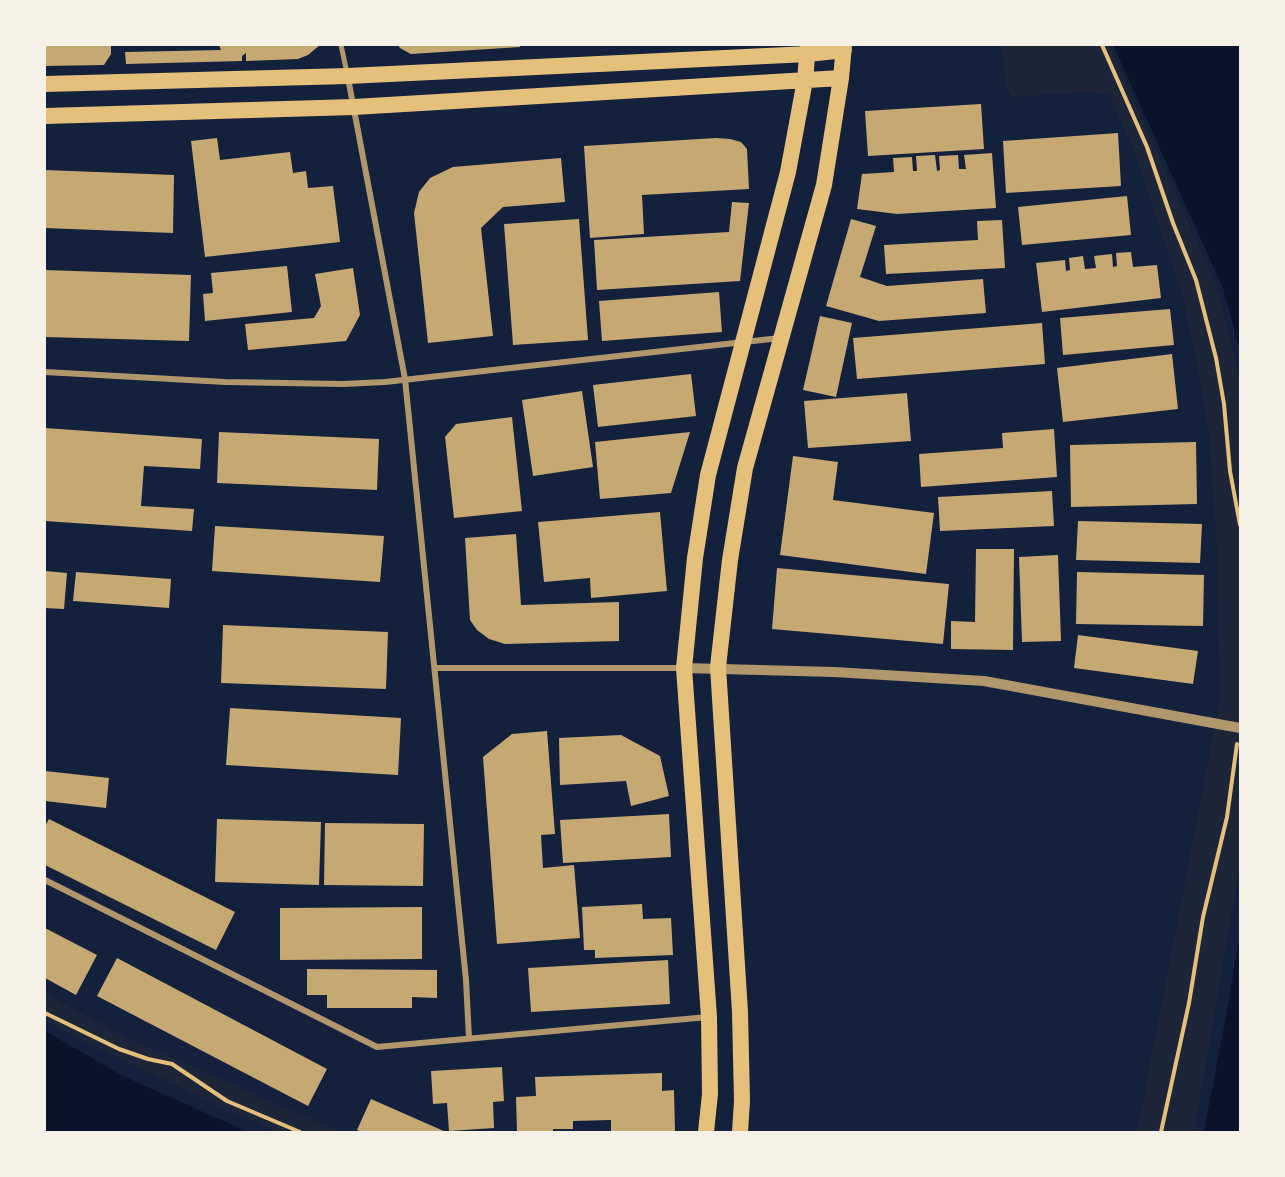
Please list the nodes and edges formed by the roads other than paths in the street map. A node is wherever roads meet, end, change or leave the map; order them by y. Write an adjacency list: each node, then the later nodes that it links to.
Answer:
1 (340, 45): 4 (street)
2 (844, 47): 3 (highway); 5 (highway)
3 (808, 50): 4 (highway); 6 (highway)
4 (348, 76): 7 (highway); 8 (street)
5 (841, 78): 6 (highway); 10 (highway)
6 (805, 80): 8 (highway); 11 (highway)
7 (45, 84)
8 (354, 107): 9 (highway); 13 (street)
9 (45, 116)
10 (782, 338): 11 (street); 14 (highway)
11 (743, 342): 13 (street); 16 (highway)
12 (45, 372): 13 (street)
13 (405, 380): 15 (street)
14 (718, 667): 16 (street); 17 (street); 22 (highway)
15 (435, 668): 16 (street); 20 (street)
16 (684, 668): 19 (highway)
17 (1239, 733)
18 (45, 880): 20 (street)
19 (709, 1017): 20 (street); 21 (highway)
20 (469, 1038)
21 (706, 1132)
22 (740, 1132)

